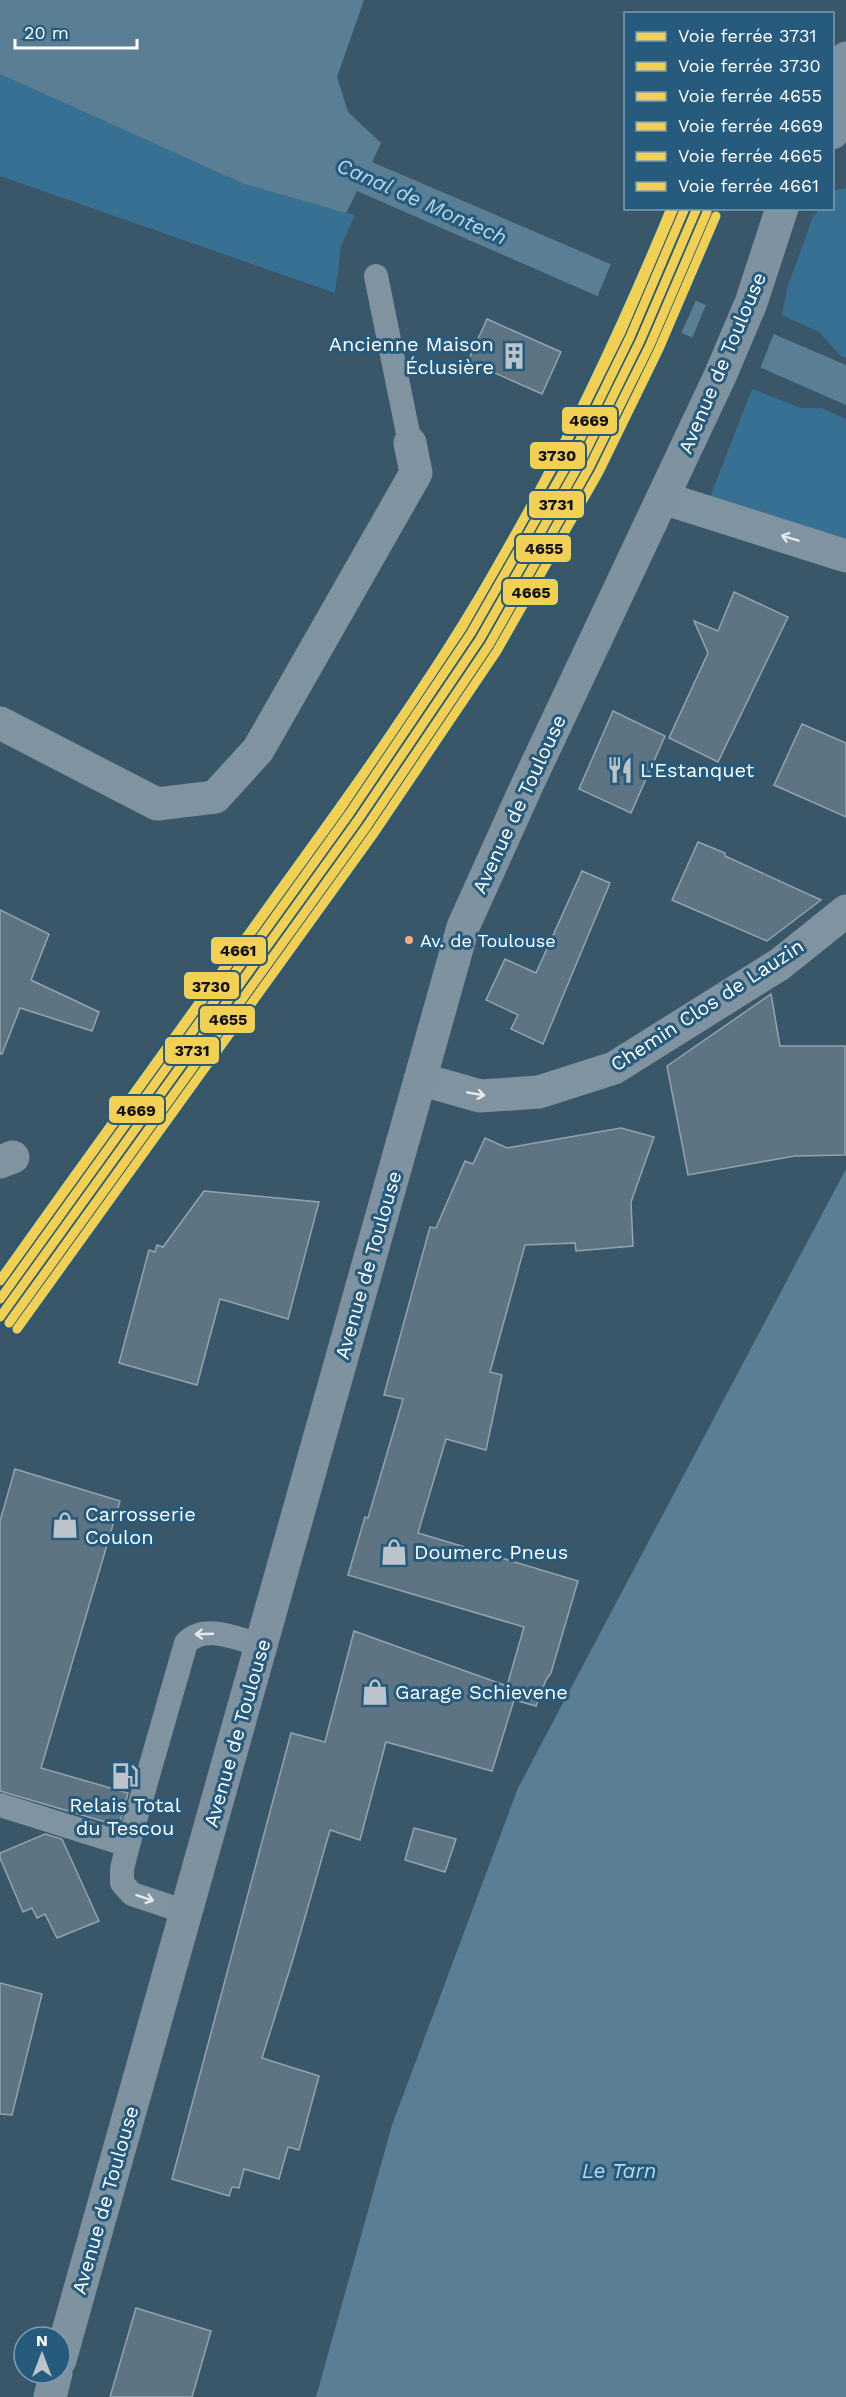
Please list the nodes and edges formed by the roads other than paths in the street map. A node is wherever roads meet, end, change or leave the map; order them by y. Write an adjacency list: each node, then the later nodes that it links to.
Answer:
1 (846, 58): 2 (main road)
2 (834, 85)
3 (846, 115): 4 (main road)
4 (834, 130)
5 (781, 210): 8 (main road, Avenue de Toulouse)
6 (376, 276): 7 (lane)
7 (410, 442): 10 (street)
8 (663, 498): 9 (street, one-way to 8); 12 (main road, Avenue de Toulouse)
9 (846, 555)
10 (0, 723)
11 (846, 911): 12 (street, Chemin Clos de Lauzin, one-way to 11)
12 (420, 1078): 13 (main road, Avenue de Toulouse)
13 (261, 1645): 15 (lane, one-way to 15); 16 (main road, Avenue de Toulouse)
14 (0, 1805): 15 (lane)
15 (128, 1845): 16 (lane, one-way to 16)
16 (186, 1911): 17 (main road, Avenue de Toulouse)
17 (70, 2325)

